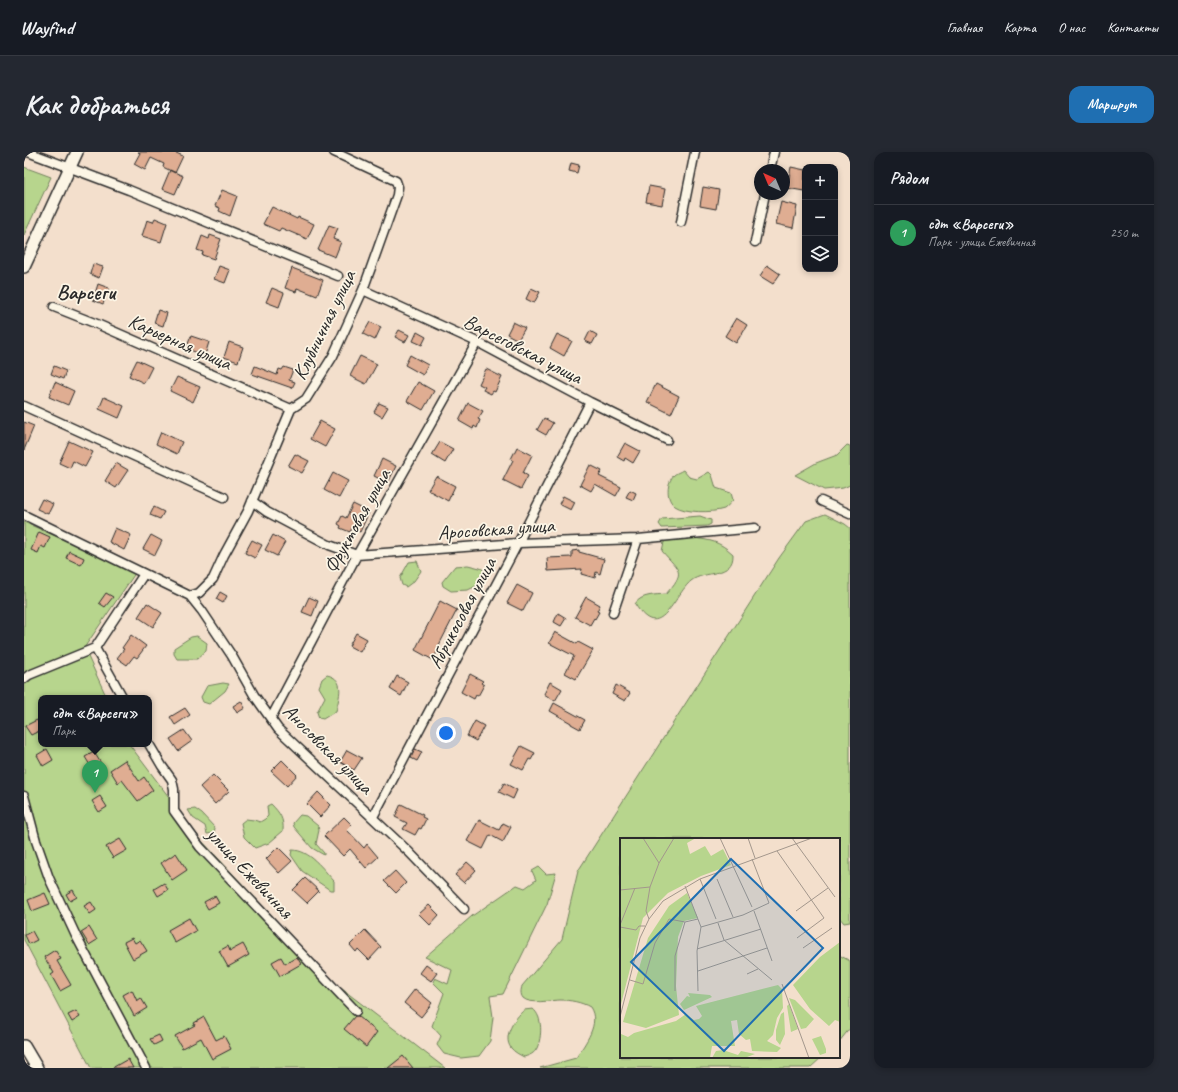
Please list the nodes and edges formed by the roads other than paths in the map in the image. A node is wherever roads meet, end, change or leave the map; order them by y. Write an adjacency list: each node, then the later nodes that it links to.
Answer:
1 (28, 152): 7 (street)
2 (77, 152): 7 (main road)
3 (334, 152): 13 (street, Клубничная улица)
4 (695, 152): 9 (street)
5 (774, 152): 6 (street)
6 (771, 164)
7 (70, 167): 11 (main road); 12 (street)
8 (764, 200): 10 (street)
9 (681, 222)
10 (755, 242)
11 (24, 266)
12 (338, 276)
13 (363, 290): 15 (street, Варсеговская улица); 18 (street, Клубничная улица)
14 (54, 307): 18 (street, Карьерная улица)
15 (477, 342): 16 (street, Варсеговская улица); 28 (street, Фруктовая улица)
16 (590, 402): 19 (street, Варсеговская улица); 27 (street, Абрикосовая улица)
17 (24, 406): 20 (street)
18 (291, 409): 21 (street)
19 (667, 440)
20 (224, 497)
21 (252, 501): 28 (street, Аросовская улица); 30 (street)
22 (821, 501): 23 (street)
23 (850, 514)
24 (24, 515): 29 (street)
25 (755, 528): 26 (street, Аросовская улица)
26 (638, 539): 27 (street, Аросовская улица); 31 (street)
27 (518, 543): 28 (street, Аросовская улица); 38 (street, Абрикосовая улица)
28 (357, 555): 35 (street, Фруктовая улица)
29 (144, 574): 30 (street); 32 (street)
30 (190, 596): 35 (street, Аносовская улица)
31 (613, 614)
32 (95, 648): 33 (street); 34 (street)
33 (24, 679)
34 (121, 695)
35 (271, 718): 38 (street, Аносовская улица)
36 (151, 747): 40 (street, улица Ежевичная)
37 (24, 796): 43 (street)
38 (372, 817): 39 (street, Аносовская улица)
39 (464, 909)
40 (356, 1011)
41 (24, 1046): 42 (main road)
42 (37, 1068)
43 (146, 1068)

